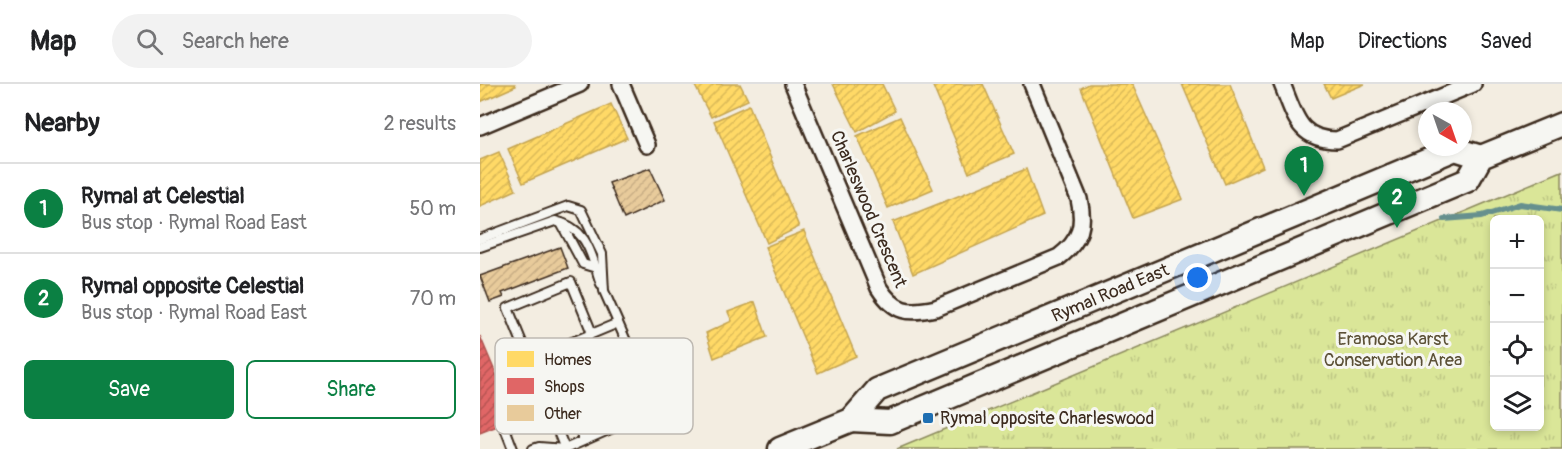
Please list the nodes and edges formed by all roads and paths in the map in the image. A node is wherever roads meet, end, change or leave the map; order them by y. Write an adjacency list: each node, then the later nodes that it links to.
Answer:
1 (580, 84): 7 (street)
2 (621, 84): 10 (street)
3 (793, 84): 4 (street, Charleswood Crescent)
4 (1032, 84)
5 (1282, 84): 6 (street)
6 (1473, 84)
7 (551, 90): 9 (street)
8 (1562, 124): 11 (main road)
9 (480, 126)
10 (647, 145)
11 (1481, 157): 22 (main road, Rymal Road East); 22 (main road, Rymal Road East)
12 (561, 223): 14 (lane); 15 (lane); 15 (lane)
13 (480, 239): 16 (lane)
14 (480, 247)
15 (596, 268): 16 (lane)
16 (604, 291): 17 (lane)
17 (618, 323): 18 (lane); 21 (lane)
18 (592, 333): 19 (lane); 20 (lane)
19 (520, 338)
20 (581, 338)
21 (625, 338)
22 (850, 420): 31 (main road, Rymal Road East)
23 (507, 434): 28 (lane)
24 (559, 434): 30 (lane)
25 (581, 434): 27 (lane)
26 (595, 435): 27 (lane)
27 (584, 440): 30 (lane)
28 (513, 449)
29 (533, 449): 30 (lane)
30 (565, 449)
31 (780, 449)

